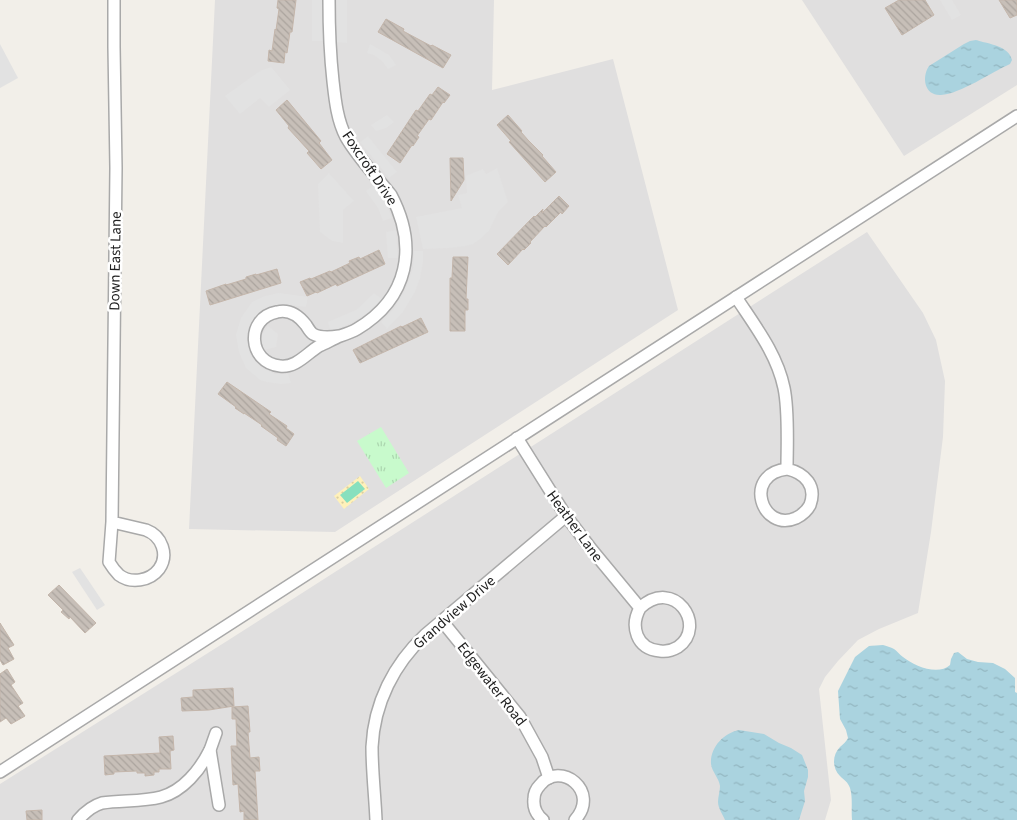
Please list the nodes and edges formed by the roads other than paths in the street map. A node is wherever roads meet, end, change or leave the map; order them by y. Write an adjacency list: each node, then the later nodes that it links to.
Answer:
1 (114, 0): 9 (street, Down East Lane)
2 (329, 0): 5 (street, Foxcroft Drive)
3 (1017, 116): 4 (street)
4 (736, 297): 6 (street); 7 (street)
5 (339, 336): 5 (street, Foxcroft Drive)
6 (517, 438): 8 (street, Heather Lane); 14 (street)
7 (787, 469): 7 (street)
8 (566, 516): 10 (street, Heather Lane); 11 (street, Grandview Drive)
9 (112, 522): 9 (street, Down East Lane)
10 (640, 608): 10 (street)
11 (442, 621): 15 (street, Edgewater Road); 18 (street, Grandview Drive)
12 (216, 733): 13 (street)
13 (210, 750): 16 (street); 17 (street)
14 (0, 772)
15 (549, 778): 19 (street); 20 (street)
16 (219, 805)
17 (78, 820)
18 (376, 820)
19 (543, 820)
20 (575, 820)

